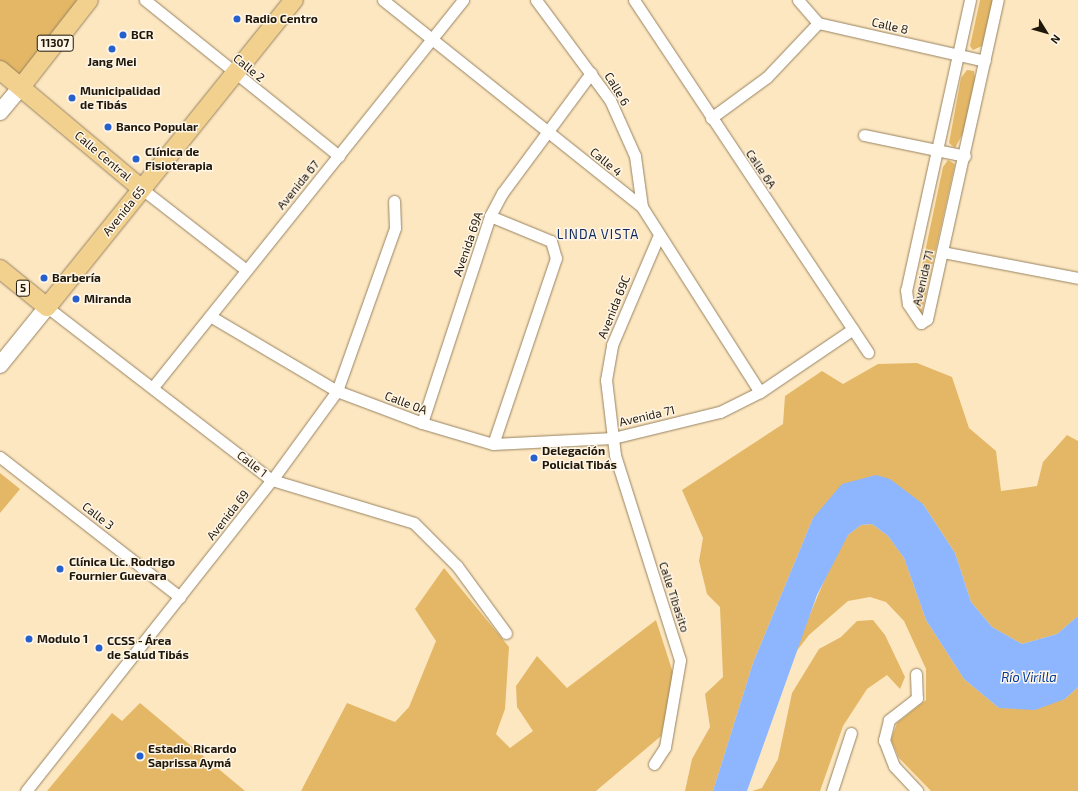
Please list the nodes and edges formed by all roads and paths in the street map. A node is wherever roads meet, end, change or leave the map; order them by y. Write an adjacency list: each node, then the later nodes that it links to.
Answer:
1 (89, 0): 18 (main road, 11307)
2 (145, 0): 17 (street, Calle 2)
3 (294, 0): 17 (main road, Avenida 65)
4 (383, 0): 12 (street, Calle 4)
5 (463, 0): 12 (street, Avenida 67)
6 (536, 0): 16 (street, Calle 6)
7 (634, 0): 20 (street, Calle 6A)
8 (798, 0): 11 (street)
9 (970, 0): 13 (street, Avenida 71)
10 (998, 0): 14 (street, Avenida 71)
11 (818, 23): 13 (street, Calle 8); 20 (street)
12 (432, 39): 21 (street, Calle 4); 24 (street, Avenida 67)
13 (958, 55): 14 (street, Calle 8); 23 (street, Avenida 71)
14 (984, 62): 25 (street, Avenida 71)
15 (0, 70): 18 (main road, Calle Central)
16 (591, 73): 21 (street, Avenida 69A); 28 (street, Calle 6)
17 (235, 74): 24 (street, Calle 2); 26 (main road, Avenida 65)
18 (21, 87): 19 (street); 26 (main road, Calle Central)
19 (0, 112)
20 (711, 118): 37 (street, Calle 6A)
21 (548, 132): 28 (street, Calle 4); 29 (street, Avenida 69A)
22 (864, 135): 23 (street)
23 (937, 150): 25 (street); 31 (street, Avenida 71)
24 (339, 156): 33 (street, Avenida 67)
25 (965, 156): 31 (street, Avenida 71)
26 (142, 189): 33 (street, Calle Central); 35 (main road, Avenida 65)
27 (394, 201): 41 (street, Avenida 69)
28 (642, 207): 30 (street, Calle 4)
29 (490, 216): 43 (street, Avenida 69A); 45 (street)
30 (658, 237): 42 (street, Calle 4); 44 (street, Avenida 69C)
31 (942, 252): 34 (street)
32 (0, 269): 35 (main road, Calle 1 / 5)
33 (246, 270): 36 (street, Avenida 67)
34 (1078, 278)
35 (47, 307): 39 (street, Avenida 65); 40 (street, Calle 1)
36 (210, 316): 40 (street, Avenida 67); 41 (street, Calle 0A)
37 (853, 329): 38 (street, Calle 6A); 42 (street, Avenida 71)
38 (868, 352)
39 (0, 365)
40 (153, 387): 47 (street, Calle 1)
41 (337, 390): 43 (street, Calle 0A); 47 (street, Avenida 69)
42 (760, 392): 44 (street, Avenida 71)
43 (422, 423): 45 (street, Calle 0A)
44 (612, 438): 45 (street, Calle 0A); 52 (street, Calle Tibasito)
45 (493, 444)
46 (0, 457): 48 (street, Calle 3)
47 (272, 480): 48 (street, Avenida 69); 49 (street, Calle 1)
48 (180, 597): 53 (street, Avenida 69)
49 (506, 634)
50 (916, 674): 55 (street)
51 (851, 733): 54 (street)
52 (654, 764)
53 (26, 791)
54 (832, 791)
55 (917, 791)

